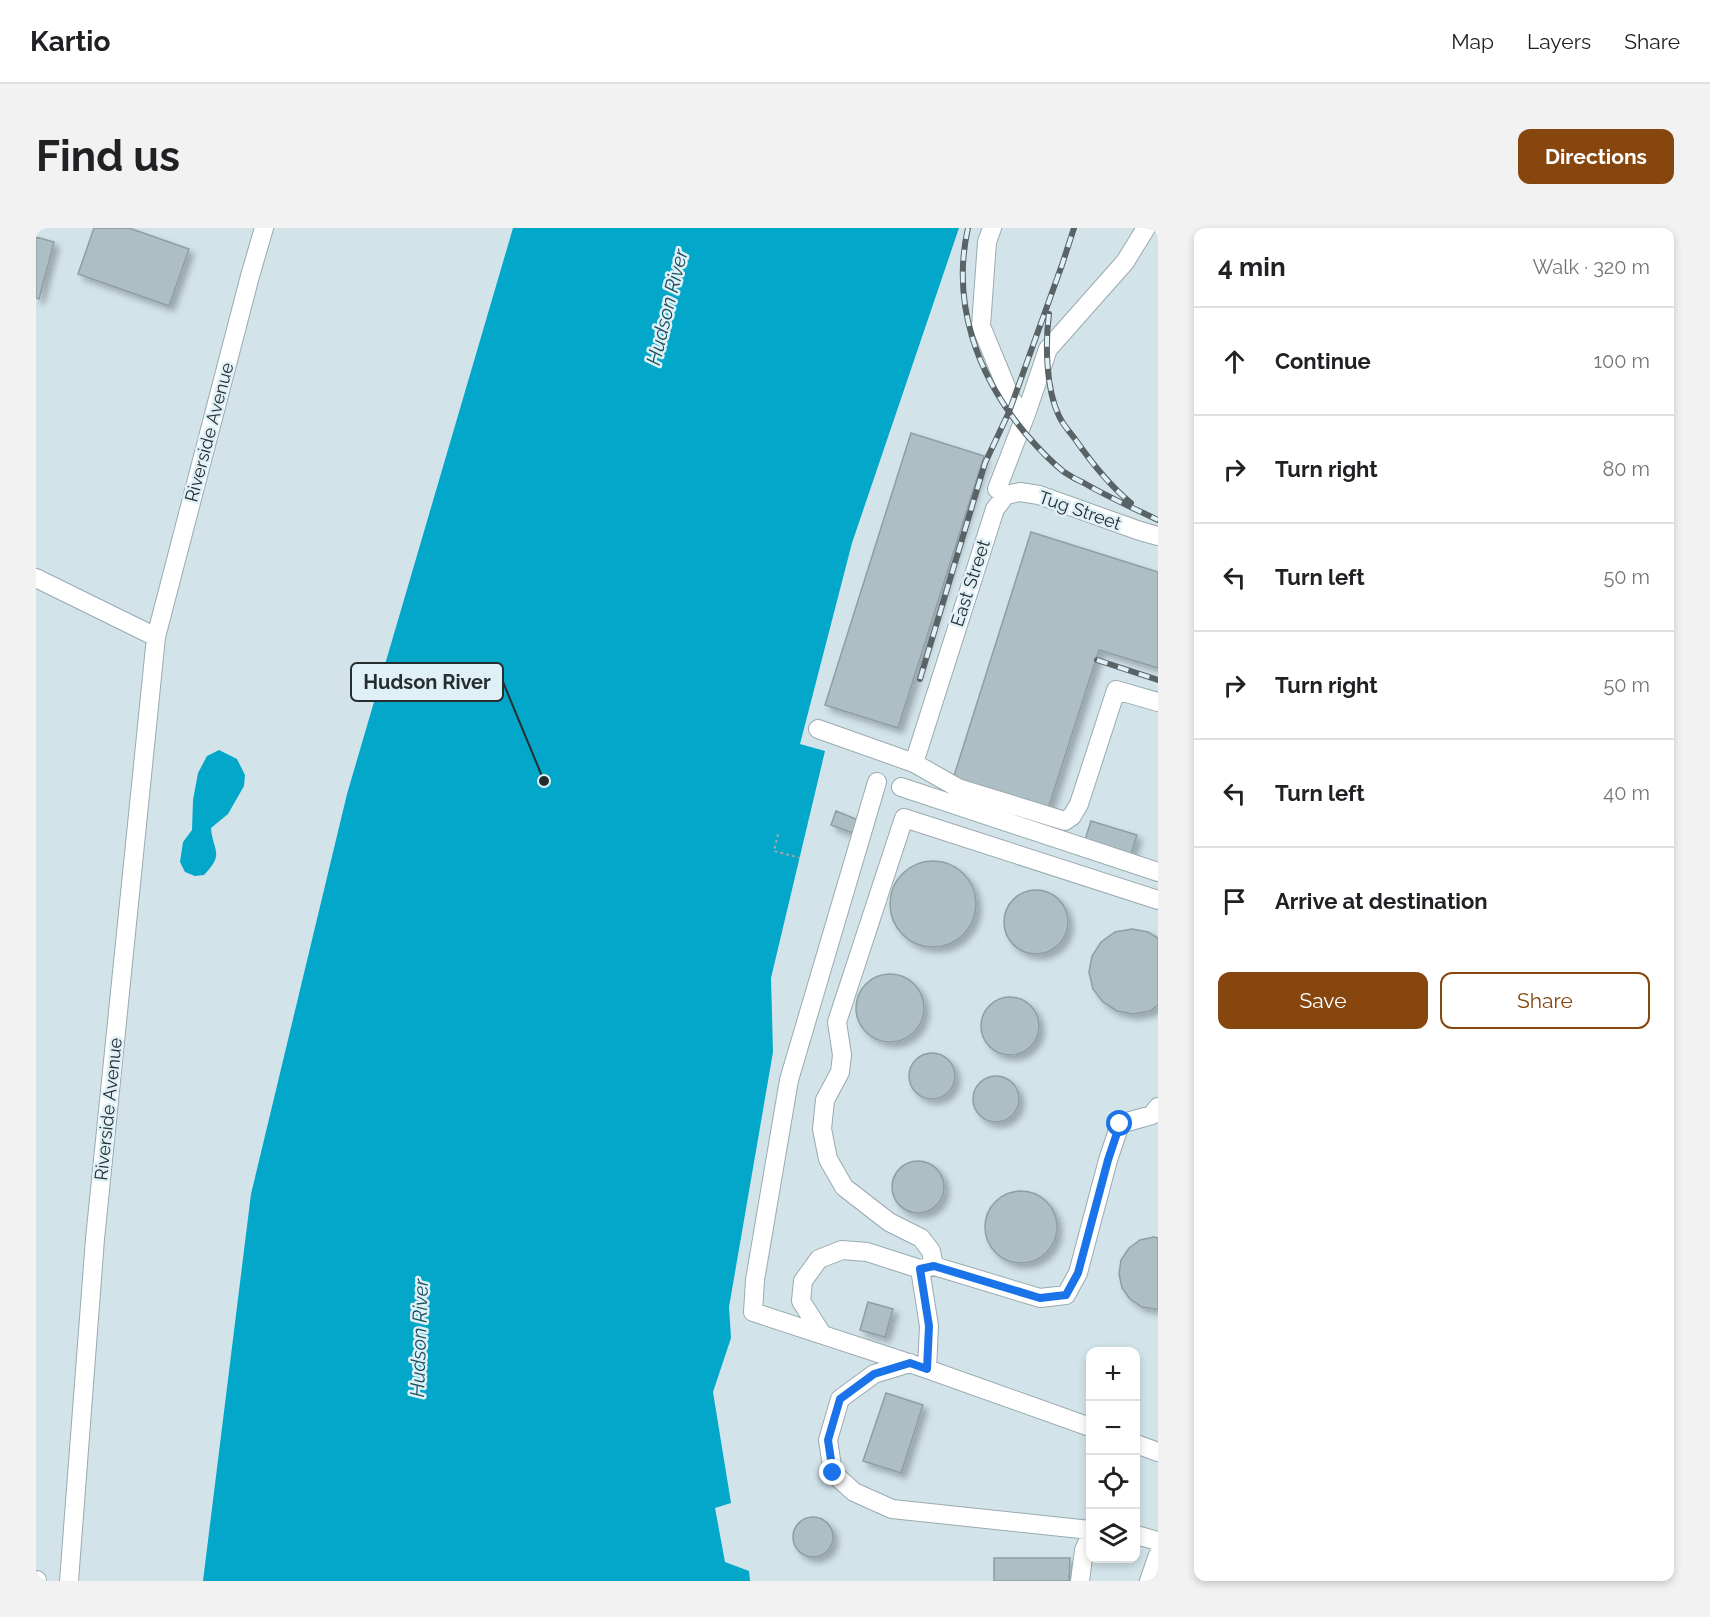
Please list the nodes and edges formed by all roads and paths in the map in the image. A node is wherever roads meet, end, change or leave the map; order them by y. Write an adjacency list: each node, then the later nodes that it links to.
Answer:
1 (264, 228): 8 (street, Riverside Avenue)
2 (992, 228): 4 (street)
3 (1146, 228): 4 (street)
4 (1026, 414): 5 (street)
5 (1013, 494): 6 (street, Tug Street); 11 (street, East Street)
6 (1148, 533)
7 (36, 578): 8 (street)
8 (156, 637): 30 (street, Riverside Avenue)
9 (1158, 702): 11 (street)
10 (818, 729): 11 (street)
11 (914, 763)
12 (877, 782): 20 (street)
13 (901, 787): 16 (street)
14 (778, 834): 15 (path)
15 (800, 858)
16 (1158, 872)
17 (1158, 900): 19 (street)
18 (1158, 1107): 19 (street)
19 (927, 1268): 20 (street); 21 (street)
20 (822, 1334): 21 (street)
21 (918, 1366): 22 (street); 25 (street)
22 (1086, 1427)
23 (1140, 1445): 24 (street)
24 (1158, 1452)
25 (1086, 1530)
26 (1140, 1536): 27 (street)
27 (1158, 1541)
28 (1086, 1546): 31 (street)
29 (1158, 1555): 32 (street)
30 (69, 1581)
31 (1080, 1581)
32 (1149, 1581)

